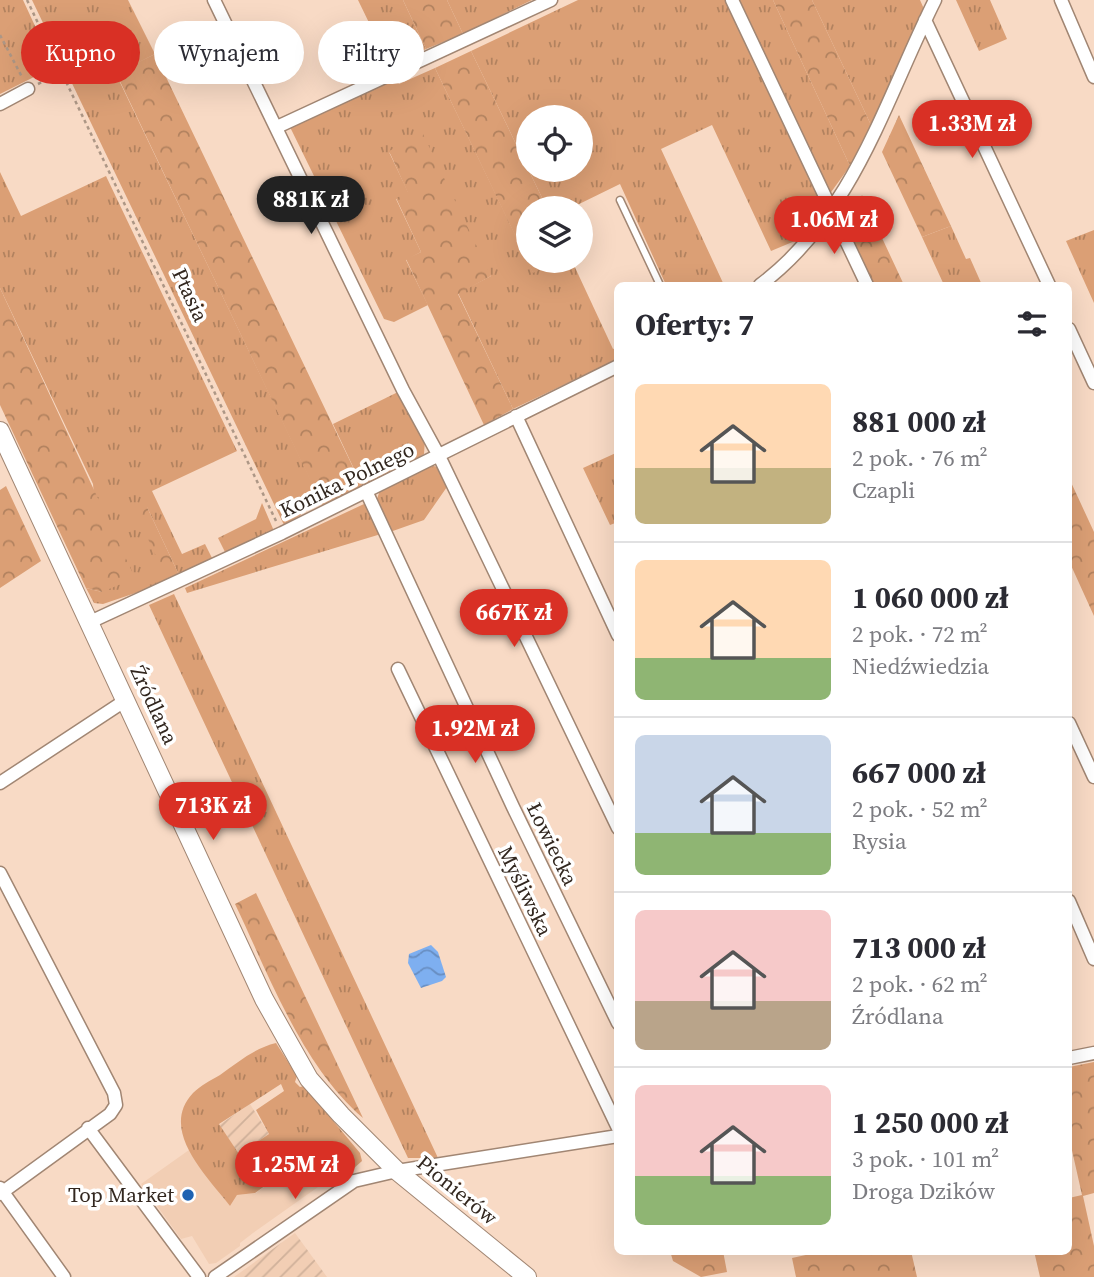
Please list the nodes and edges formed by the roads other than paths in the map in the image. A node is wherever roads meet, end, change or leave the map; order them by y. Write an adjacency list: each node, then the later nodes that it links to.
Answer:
1 (214, 0): 10 (street)
2 (551, 0): 10 (street)
3 (732, 0): 12 (street)
4 (935, 0): 6 (street)
5 (1061, 0): 7 (street)
6 (925, 20): 12 (street); 18 (street)
7 (1094, 77)
8 (28, 89): 9 (street)
9 (0, 104)
10 (277, 127): 24 (street)
11 (620, 200): 14 (lane)
12 (831, 212): 13 (street); 17 (street)
13 (779, 271): 15 (street); 16 (street)
14 (659, 282)
15 (764, 282)
16 (784, 282)
17 (866, 282)
18 (1048, 282)
19 (1072, 335): 21 (street)
20 (614, 368): 22 (street, Konika Polnego)
21 (1094, 383)
22 (516, 416): 24 (street, Konika Polnego); 27 (street)
23 (0, 430): 26 (main road, Źródlana)
24 (439, 456): 25 (street, Konika Polnego); 33 (street)
25 (366, 491): 26 (street, Konika Polnego); 38 (street, Łowiecka)
26 (90, 622): 29 (main road, Źródlana)
27 (614, 626)
28 (398, 670): 41 (street, Myśliwska)
29 (126, 700): 32 (street); 37 (main road, Źródlana)
30 (1072, 729): 31 (street)
31 (1094, 777)
32 (0, 783)
33 (614, 820)
34 (0, 873): 42 (street)
35 (1072, 908): 36 (street)
36 (1094, 959)
37 (264, 999): 44 (main road, Pionierów)
38 (614, 1015)
39 (1094, 1053): 40 (street)
40 (1072, 1057)
41 (614, 1120)
42 (89, 1128): 45 (street); 47 (street)
43 (614, 1137): 44 (street)
44 (397, 1171): 48 (street); 49 (main road, Pionierów)
45 (1, 1191): 46 (street)
46 (64, 1277)
47 (200, 1277)
48 (215, 1277)
49 (527, 1277)

